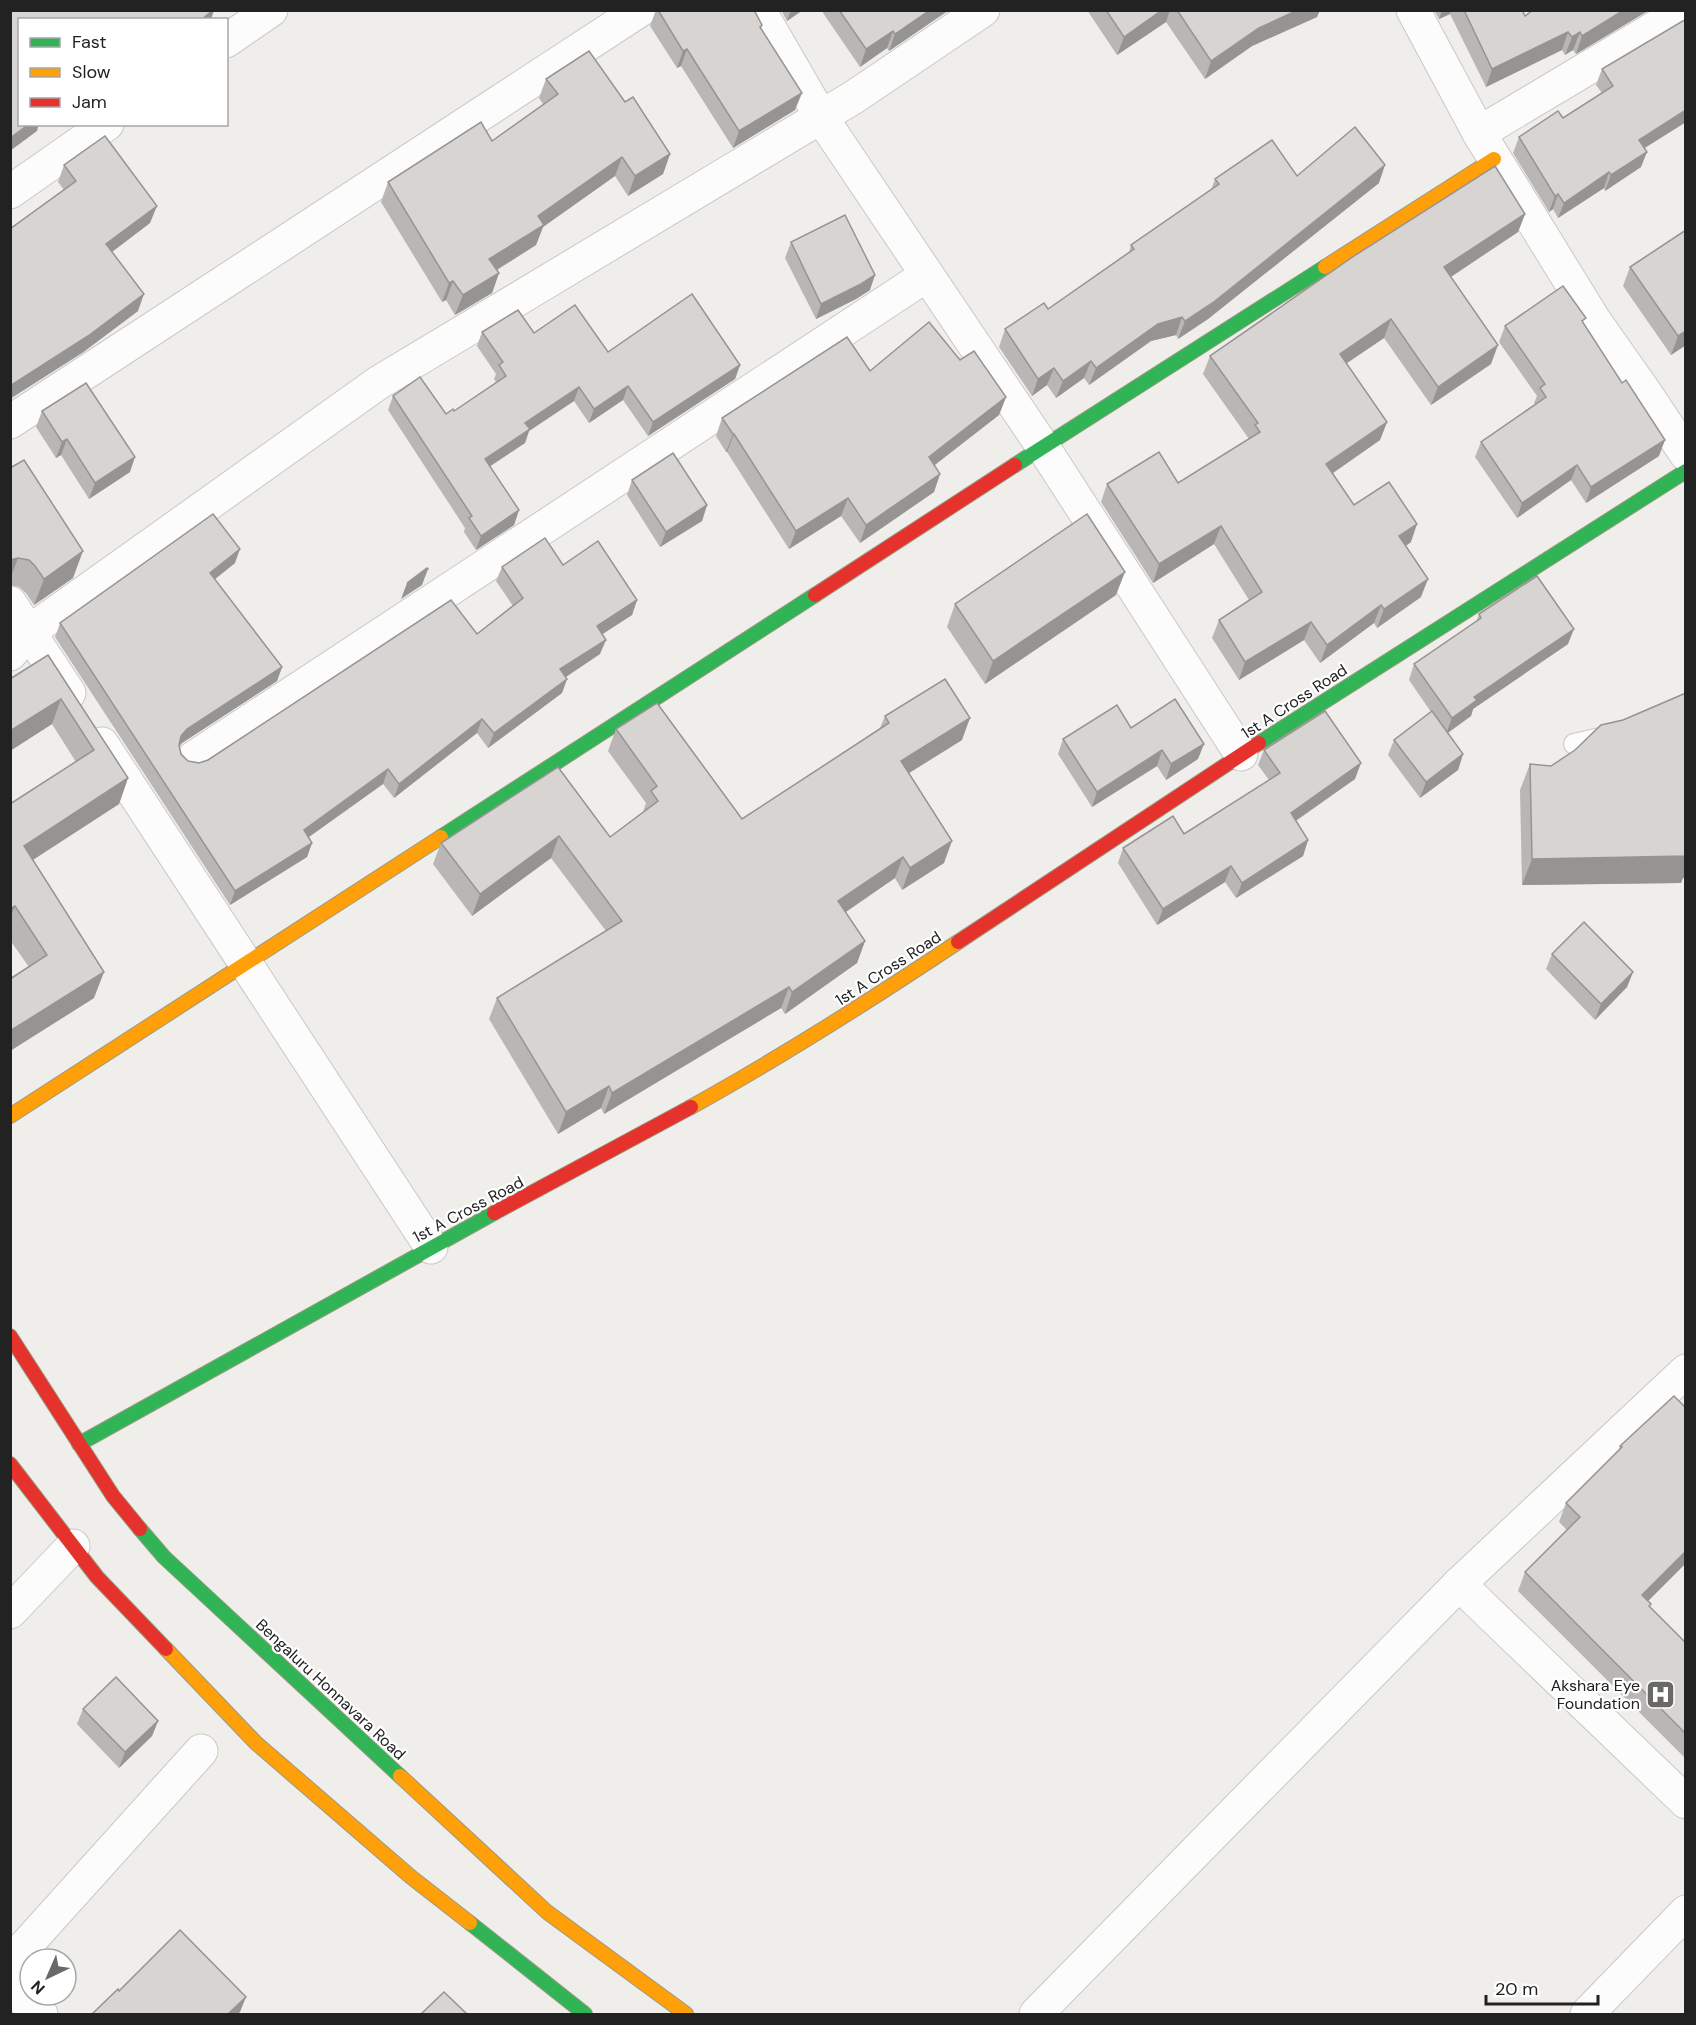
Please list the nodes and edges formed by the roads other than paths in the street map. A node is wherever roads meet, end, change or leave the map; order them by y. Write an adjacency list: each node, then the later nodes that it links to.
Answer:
1 (271, 10): 7 (street)
2 (640, 10): 13 (street)
3 (759, 10): 8 (street)
4 (983, 10): 8 (street)
5 (1413, 10): 10 (street)
6 (1685, 10): 10 (street)
7 (228, 40)
8 (821, 117): 12 (street); 18 (street)
9 (104, 126): 11 (street)
10 (1486, 146): 14 (street); 15 (street)
11 (10, 192)
12 (927, 275): 14 (street); 22 (street)
13 (10, 422)
14 (1043, 447): 21 (street); 23 (street)
15 (1686, 454)
16 (1686, 471): 21 (street, 1st A Cross Road)
17 (10, 603): 18 (street)
18 (20, 643): 23 (street)
19 (1627, 728): 20 (lane)
20 (1574, 744)
21 (1241, 754): 25 (street, 1st A Cross Road)
22 (192, 759)
23 (246, 964): 24 (street); 25 (street)
24 (10, 1116)
25 (431, 1247): 28 (street, 1st A Cross Road)
26 (10, 1336): 28 (street, Bengaluru Honnavara Road)
27 (1686, 1371): 31 (street)
28 (79, 1444): 40 (street, Bengaluru Honnavara Road)
29 (10, 1464): 30 (street)
30 (73, 1546): 32 (street); 38 (street)
31 (1459, 1584): 34 (street); 41 (street)
32 (10, 1612)
33 (201, 1751): 36 (street)
34 (1686, 1802)
35 (1686, 1912): 42 (street)
36 (10, 1964)
37 (10, 1988): 39 (street)
38 (581, 2013)
39 (41, 2014)
40 (686, 2014)
41 (1036, 2014)
42 (1587, 2014)

